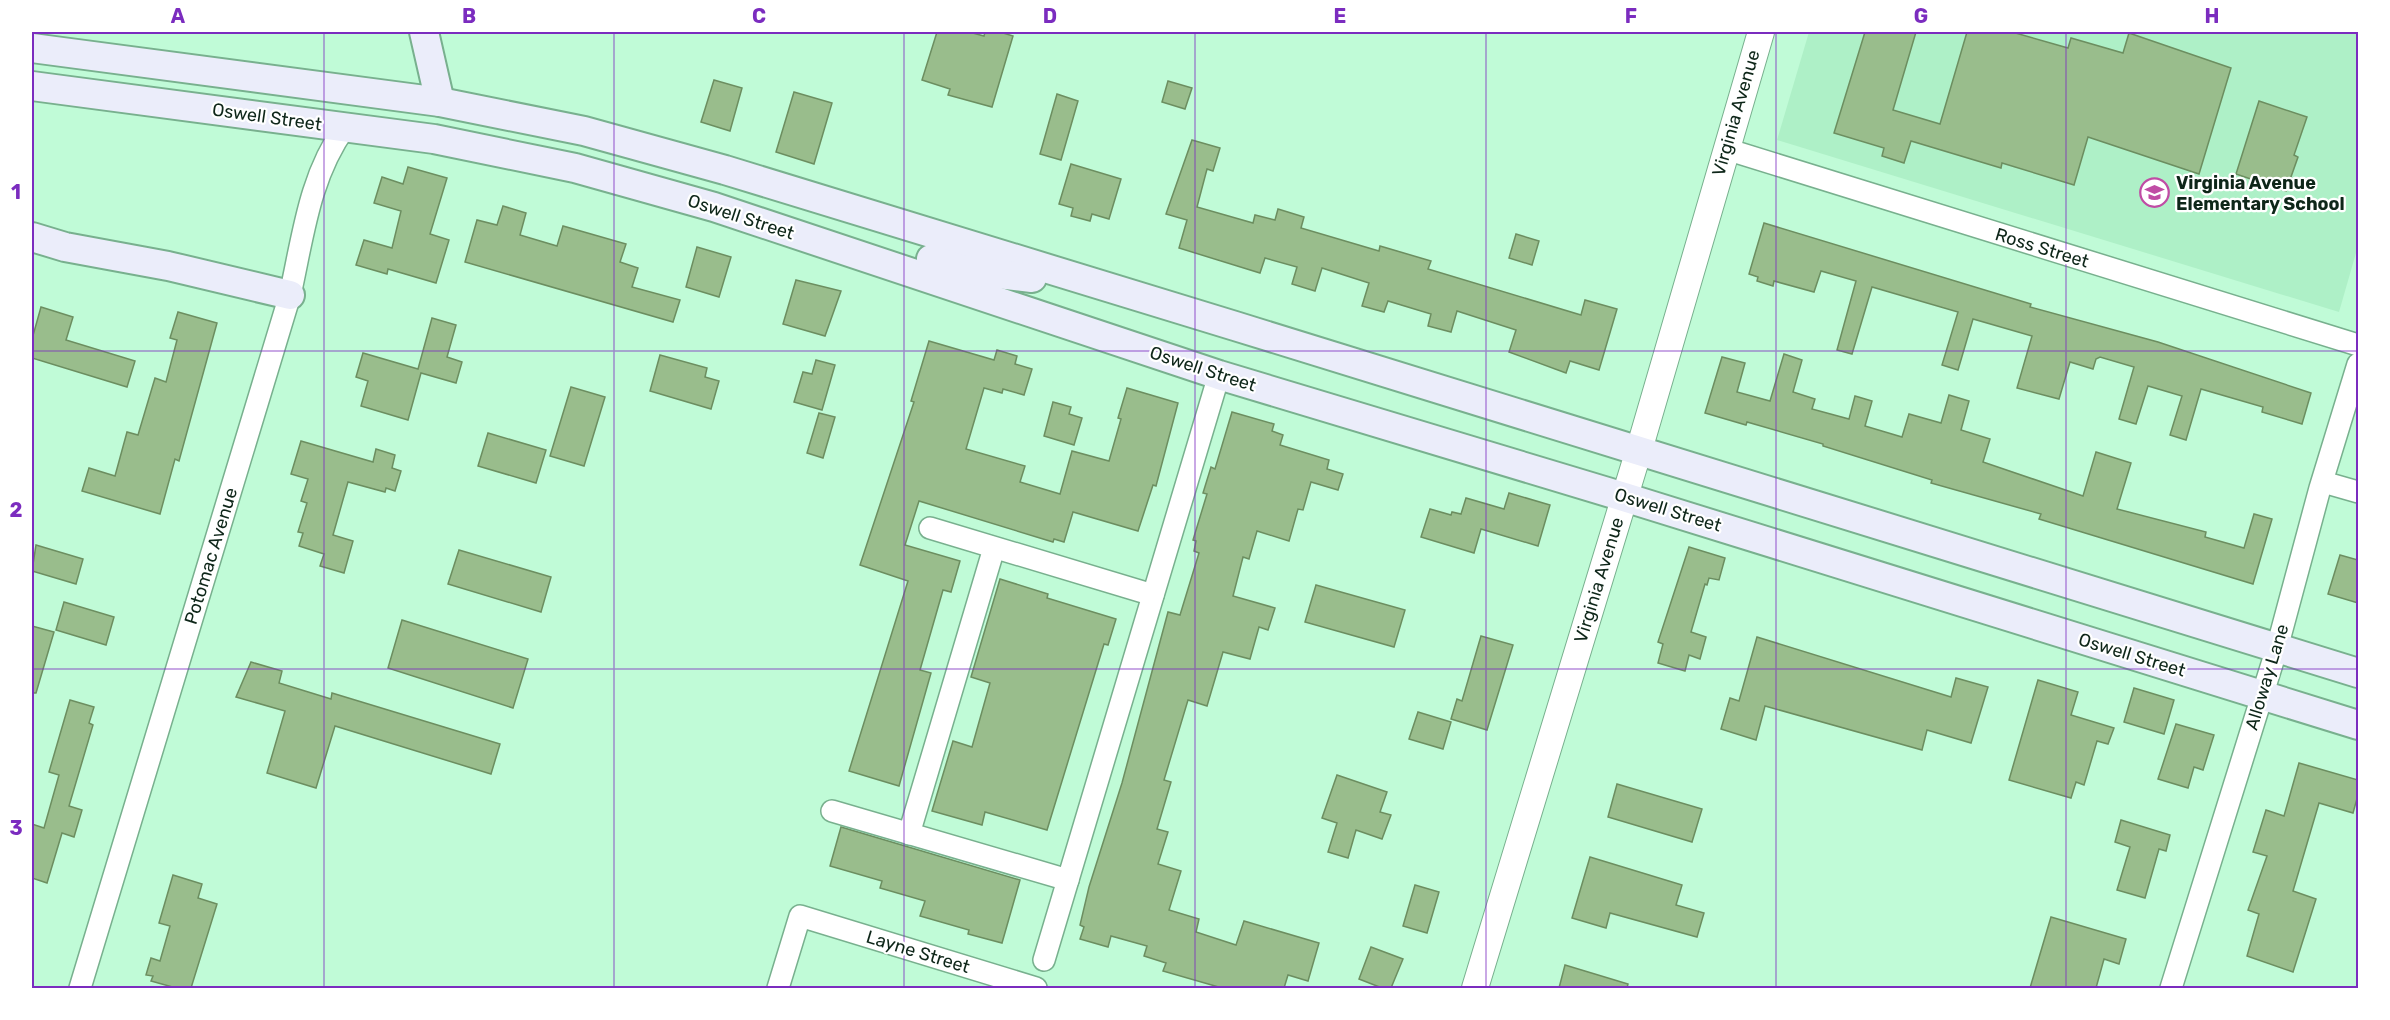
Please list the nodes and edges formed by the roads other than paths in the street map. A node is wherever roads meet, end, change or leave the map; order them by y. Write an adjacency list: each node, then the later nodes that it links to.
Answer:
1 (424, 32): 5 (main road)
2 (1761, 32): 7 (street, Virginia Avenue)
3 (32, 48): 5 (main road, Oswell Street)
4 (32, 86): 6 (main road, Oswell Street)
5 (440, 102): 10 (main road, Oswell Street)
6 (345, 128): 9 (main road, Oswell Street); 11 (street, Potomac Avenue)
7 (1726, 149): 12 (street, Ross Street); 15 (street, Virginia Avenue)
8 (32, 237): 11 (main road)
9 (903, 270): 10 (main road); 14 (main road, Oswell Street)
10 (1126, 293): 15 (main road, Oswell Street)
11 (290, 295): 30 (street, Potomac Avenue)
12 (2358, 345)
13 (2358, 364): 16 (street, Alloway Lane)
14 (1219, 375): 18 (main road, Oswell Street); 21 (street)
15 (1639, 450): 18 (street, Virginia Avenue); 22 (main road, Oswell Street)
16 (2323, 482): 17 (street); 22 (street, Alloway Lane)
17 (2358, 492)
18 (1624, 497): 24 (main road, Oswell Street); 33 (street, Virginia Avenue)
19 (930, 528): 20 (street)
20 (994, 548): 21 (street); 27 (street)
21 (1153, 595): 28 (street)
22 (2277, 648): 23 (main road, Oswell Street); 24 (street, Alloway Lane)
23 (2358, 673)
24 (2262, 696): 25 (main road, Oswell Street); 34 (street, Alloway Lane)
25 (2358, 725)
26 (831, 811): 27 (street)
27 (909, 834): 28 (street)
28 (1068, 880): 29 (street)
29 (1044, 960)
30 (80, 988)
31 (778, 988): 32 (street, Layne Street)
32 (1036, 988)
33 (1475, 988)
34 (2173, 988)

